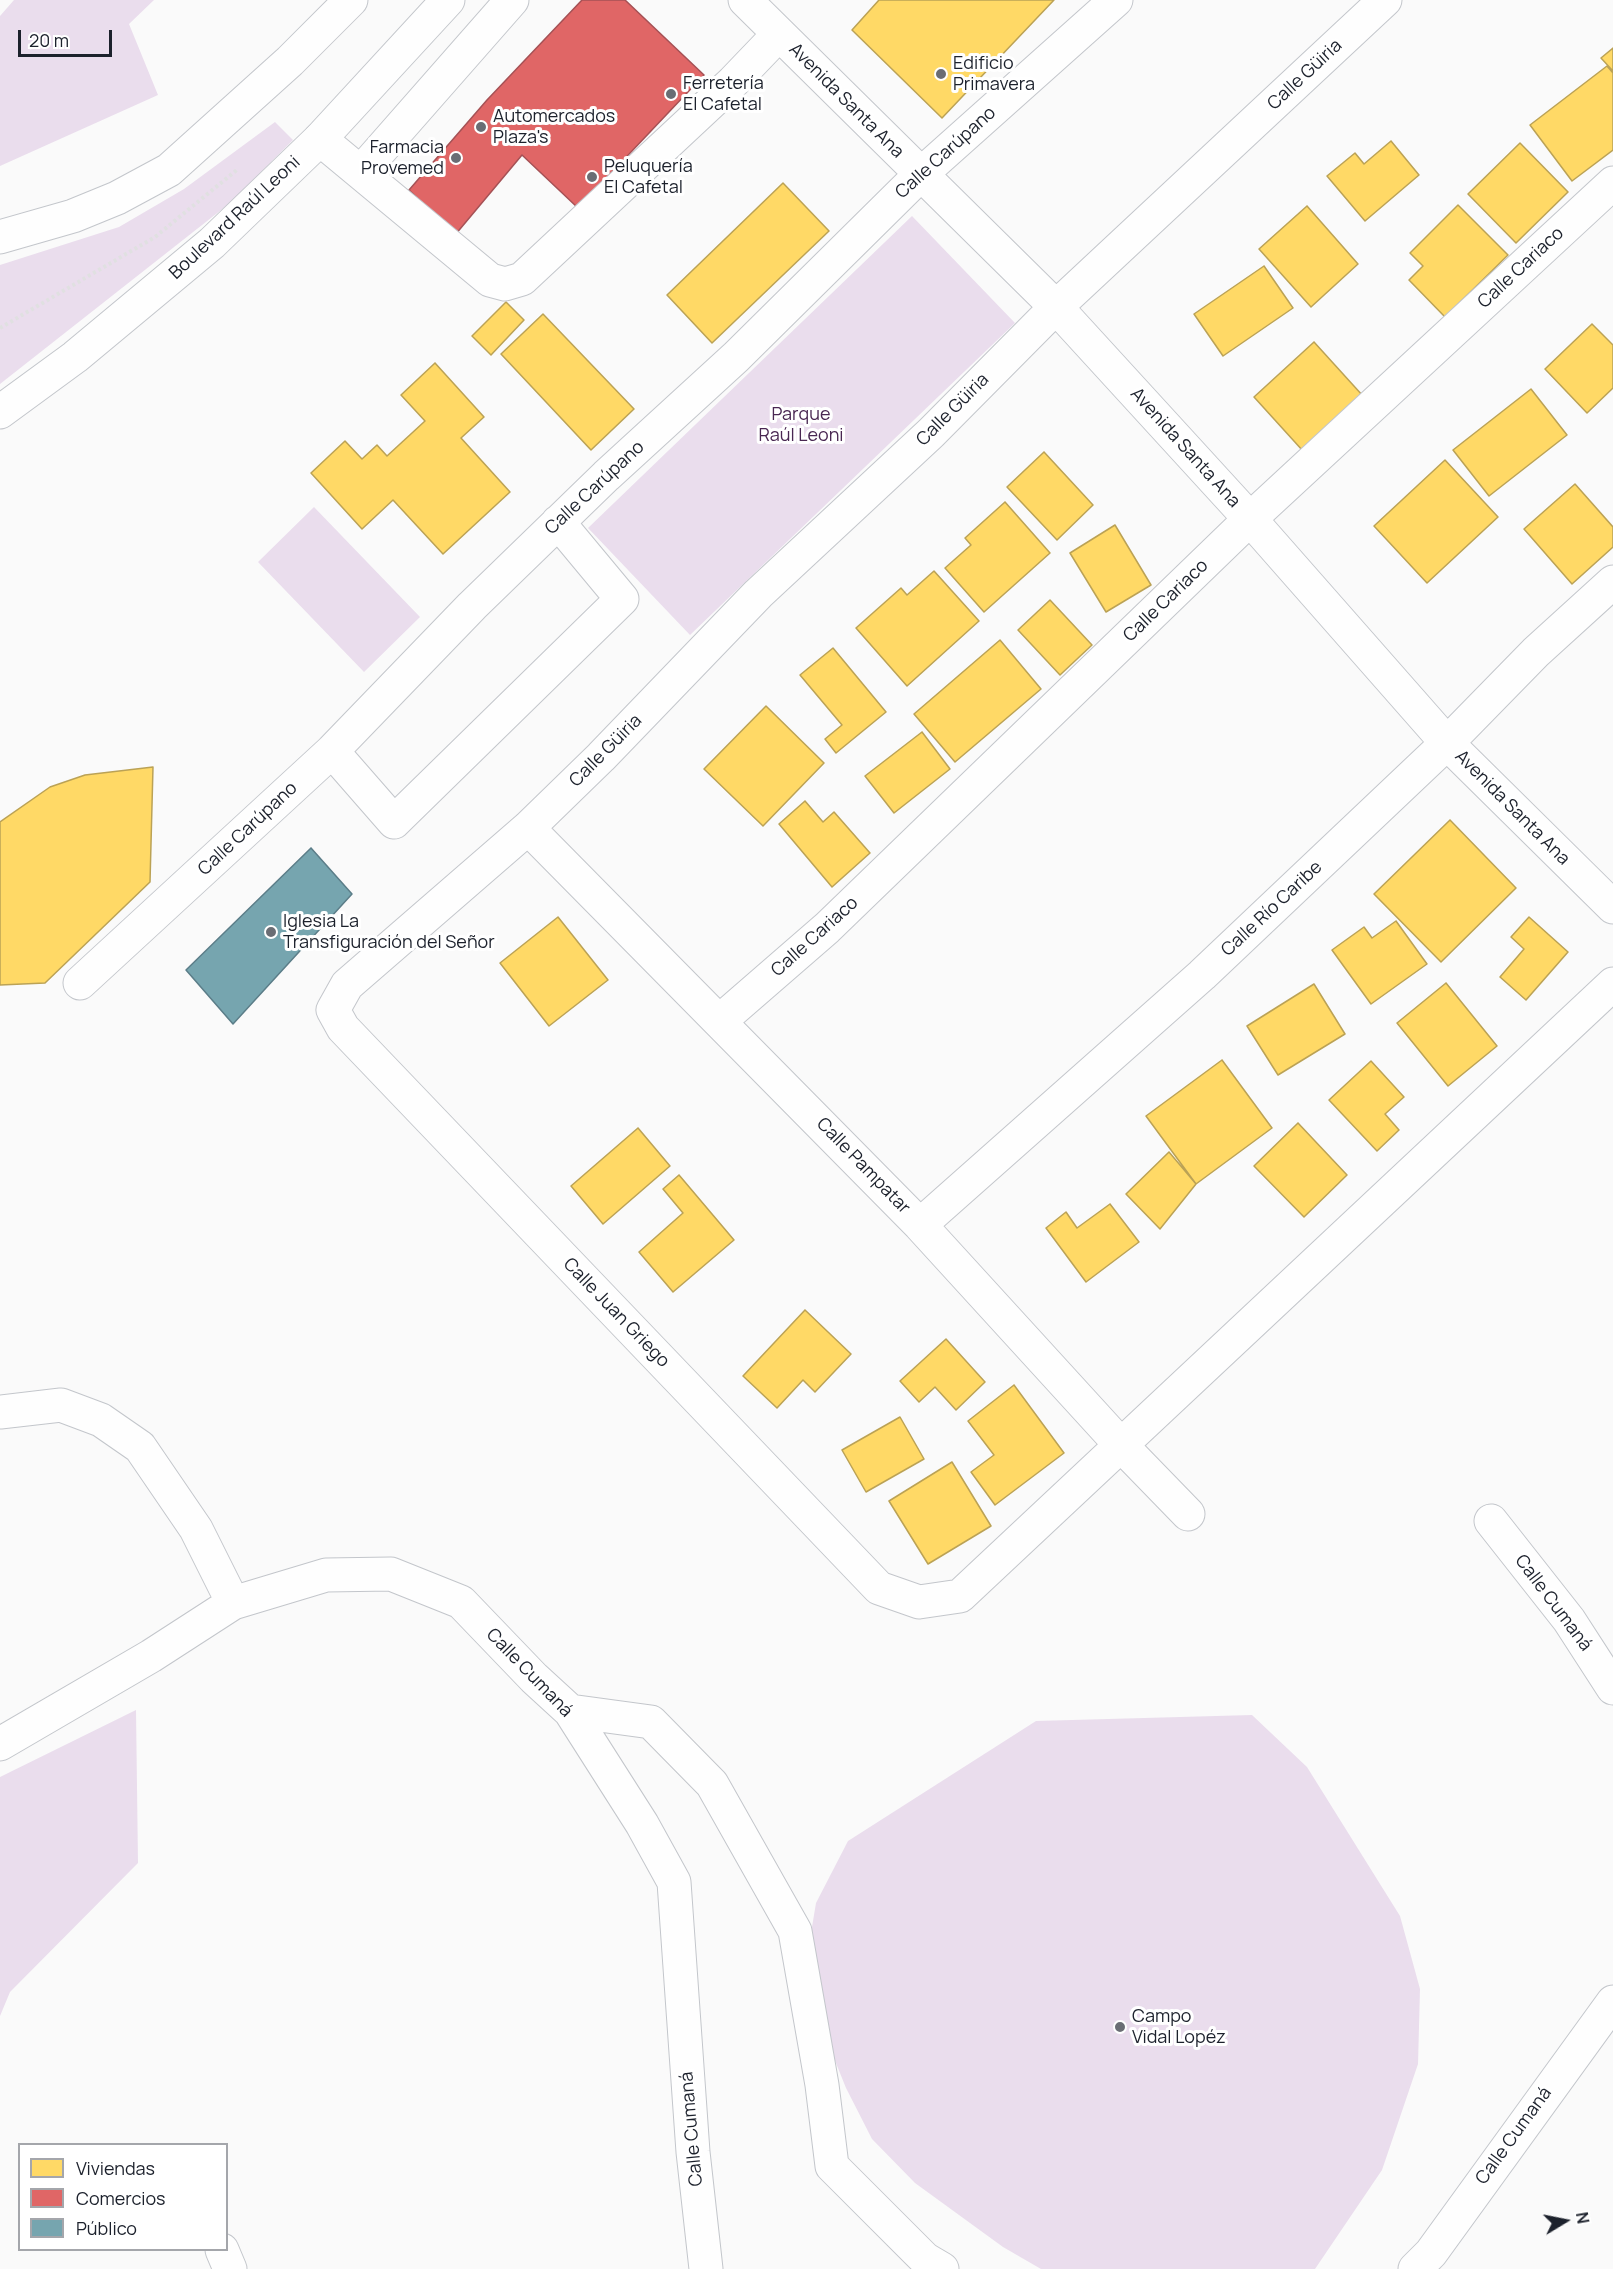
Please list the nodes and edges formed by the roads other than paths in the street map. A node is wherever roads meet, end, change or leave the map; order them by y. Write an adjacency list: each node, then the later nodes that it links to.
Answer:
1 (351, 0): 12 (street)
2 (448, 0): 8 (street, Boulevard Raúl Leoni)
3 (512, 0): 9 (street)
4 (745, 0): 7 (street, Avenida Santa Ana)
5 (1116, 0): 10 (street, Calle Carúpano)
6 (1385, 0): 13 (street, Calle Güiria)
7 (779, 34): 9 (street); 10 (street, Avenida Santa Ana)
8 (320, 139): 9 (street); 14 (street, Boulevard Raúl Leoni)
9 (361, 172)
10 (920, 175): 13 (street, Avenida Santa Ana); 16 (street, Calle Carúpano)
11 (1613, 183): 15 (street, Calle Cariaco)
12 (0, 237)
13 (1056, 307): 15 (street, Avenida Santa Ana); 20 (street, Calle Güiria)
14 (0, 411)
15 (1250, 519): 18 (street, Avenida Santa Ana); 24 (street, Calle Cariaco)
16 (558, 522): 19 (street, Calle Carúpano); 19 (street)
17 (1613, 582): 18 (street, Calle Río Caribe)
18 (1447, 743): 21 (street, Avenida Santa Ana); 25 (street, Calle Río Caribe)
19 (332, 751): 22 (street, Calle Carúpano)
20 (528, 828): 24 (street, Calle Pampatar); 27 (street, Calle Juan Griego)
21 (1613, 908)
22 (80, 983)
23 (1613, 984): 27 (street)
24 (721, 1020): 25 (street, Calle Pampatar)
25 (920, 1225): 27 (street, Calle Pampatar)
26 (0, 1412): 30 (street)
27 (1120, 1444): 28 (street, Calle Pampatar)
28 (1188, 1514)
29 (1491, 1521): 31 (street, Calle Cumaná)
30 (233, 1603): 32 (street, Calle Cumaná); 33 (street, Calle Cumaná)
31 (1613, 1688)
32 (570, 1711): 37 (street, Calle Cumaná); 38 (street)
33 (0, 1744)
34 (1613, 2002): 39 (street, Calle Cumaná)
35 (222, 2251): 36 (street)
36 (230, 2269)
37 (706, 2269)
38 (942, 2269)
39 (1415, 2269)

